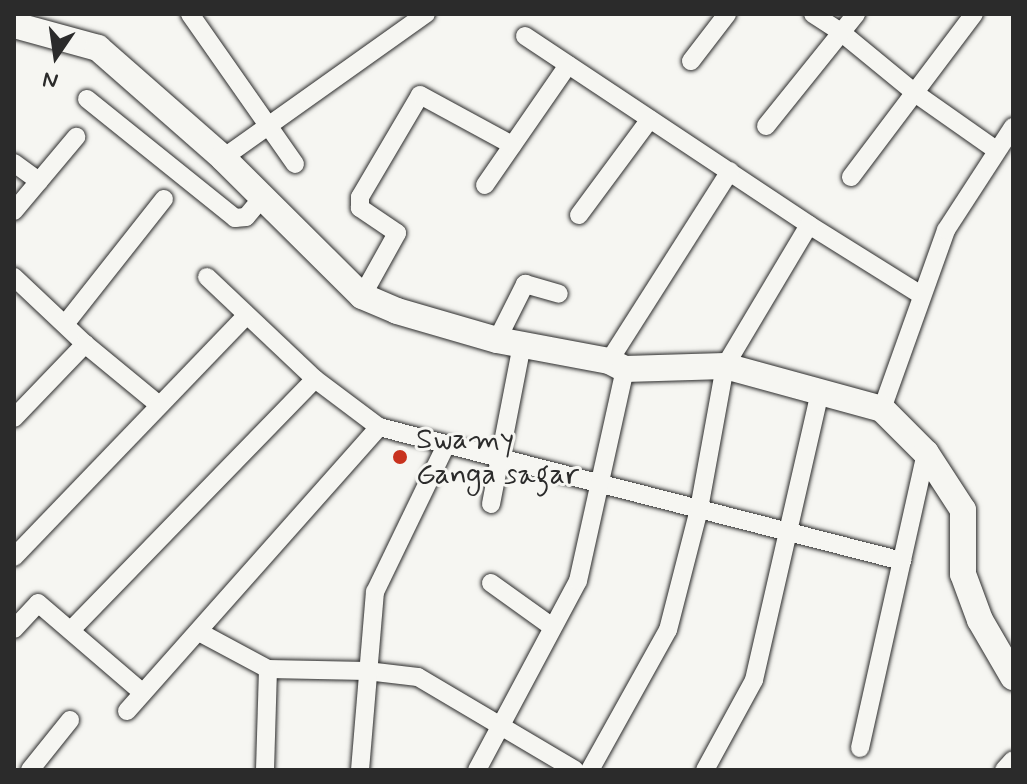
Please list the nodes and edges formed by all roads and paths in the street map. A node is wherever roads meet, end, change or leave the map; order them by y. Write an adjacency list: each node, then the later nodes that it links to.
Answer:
1 (190, 14): 16 (street)
2 (426, 14): 16 (street)
3 (727, 14): 10 (street)
4 (813, 14): 8 (street)
5 (856, 14): 8 (street)
6 (974, 14): 12 (street)
7 (14, 25): 21 (street)
8 (842, 33): 12 (street); 15 (street)
9 (525, 36): 11 (street)
10 (691, 61)
11 (568, 65): 14 (street); 19 (street)
12 (915, 93): 20 (street); 25 (street)
13 (87, 99): 29 (street)
14 (650, 119): 24 (street); 31 (street)
15 (766, 126)
16 (266, 127): 21 (street); 23 (street)
17 (1013, 127): 20 (street)
18 (76, 137): 26 (street)
19 (512, 145): 27 (street); 37 (street)
20 (996, 150): 36 (street)
21 (223, 158): 29 (street)
22 (14, 163): 26 (street)
23 (295, 164)
24 (730, 171): 32 (street); 42 (street)
25 (851, 177)
26 (39, 181): 30 (street)
27 (485, 185)
28 (164, 199): 39 (street)
29 (261, 199): 37 (street)
30 (14, 211)
31 (579, 215)
32 (809, 225): 36 (street); 43 (street)
33 (14, 277): 39 (street)
34 (207, 277): 38 (street)
35 (559, 294): 40 (street)
36 (921, 295): 47 (street)
37 (362, 296): 40 (street)
38 (245, 317): 44 (street); 46 (street)
39 (66, 323): 41 (street)
40 (510, 342): 42 (street); 52 (street)
41 (85, 344): 46 (street); 48 (street)
42 (617, 365): 43 (street); 53 (street)
43 (725, 366): 45 (street); 55 (street)
44 (315, 379): 49 (street); 62 (street)
45 (820, 391): 47 (street); 56 (street)
46 (159, 405): 57 (street)
47 (882, 409): 51 (street)
48 (14, 418)
49 (379, 427): 50 (street); 63 (street)
50 (446, 445): 52 (street); 65 (street)
51 (926, 453): 58 (street); 66 (street)
52 (499, 459): 53 (street); 54 (street)
53 (599, 486): 55 (street); 60 (street)
54 (491, 504)
55 (699, 509): 56 (street); 78 (street)
56 (785, 531): 58 (street); 79 (street)
57 (14, 557)
58 (902, 561): 71 (street)
59 (491, 583): 60 (street)
60 (551, 626): 70 (street)
61 (14, 629): 62 (street)
62 (71, 630): 67 (street)
63 (199, 632): 64 (street); 67 (street)
64 (268, 669): 65 (street); 74 (street)
65 (367, 671): 70 (street); 75 (street)
66 (1013, 677)
67 (143, 693): 68 (street)
68 (127, 711)
69 (70, 720): 73 (street)
70 (500, 725): 76 (street); 77 (street)
71 (860, 748)
72 (1013, 760): 80 (street)
73 (30, 770)
74 (265, 770)
75 (360, 770)
76 (477, 770)
77 (575, 770)
78 (590, 770)
79 (705, 770)
80 (1004, 770)

